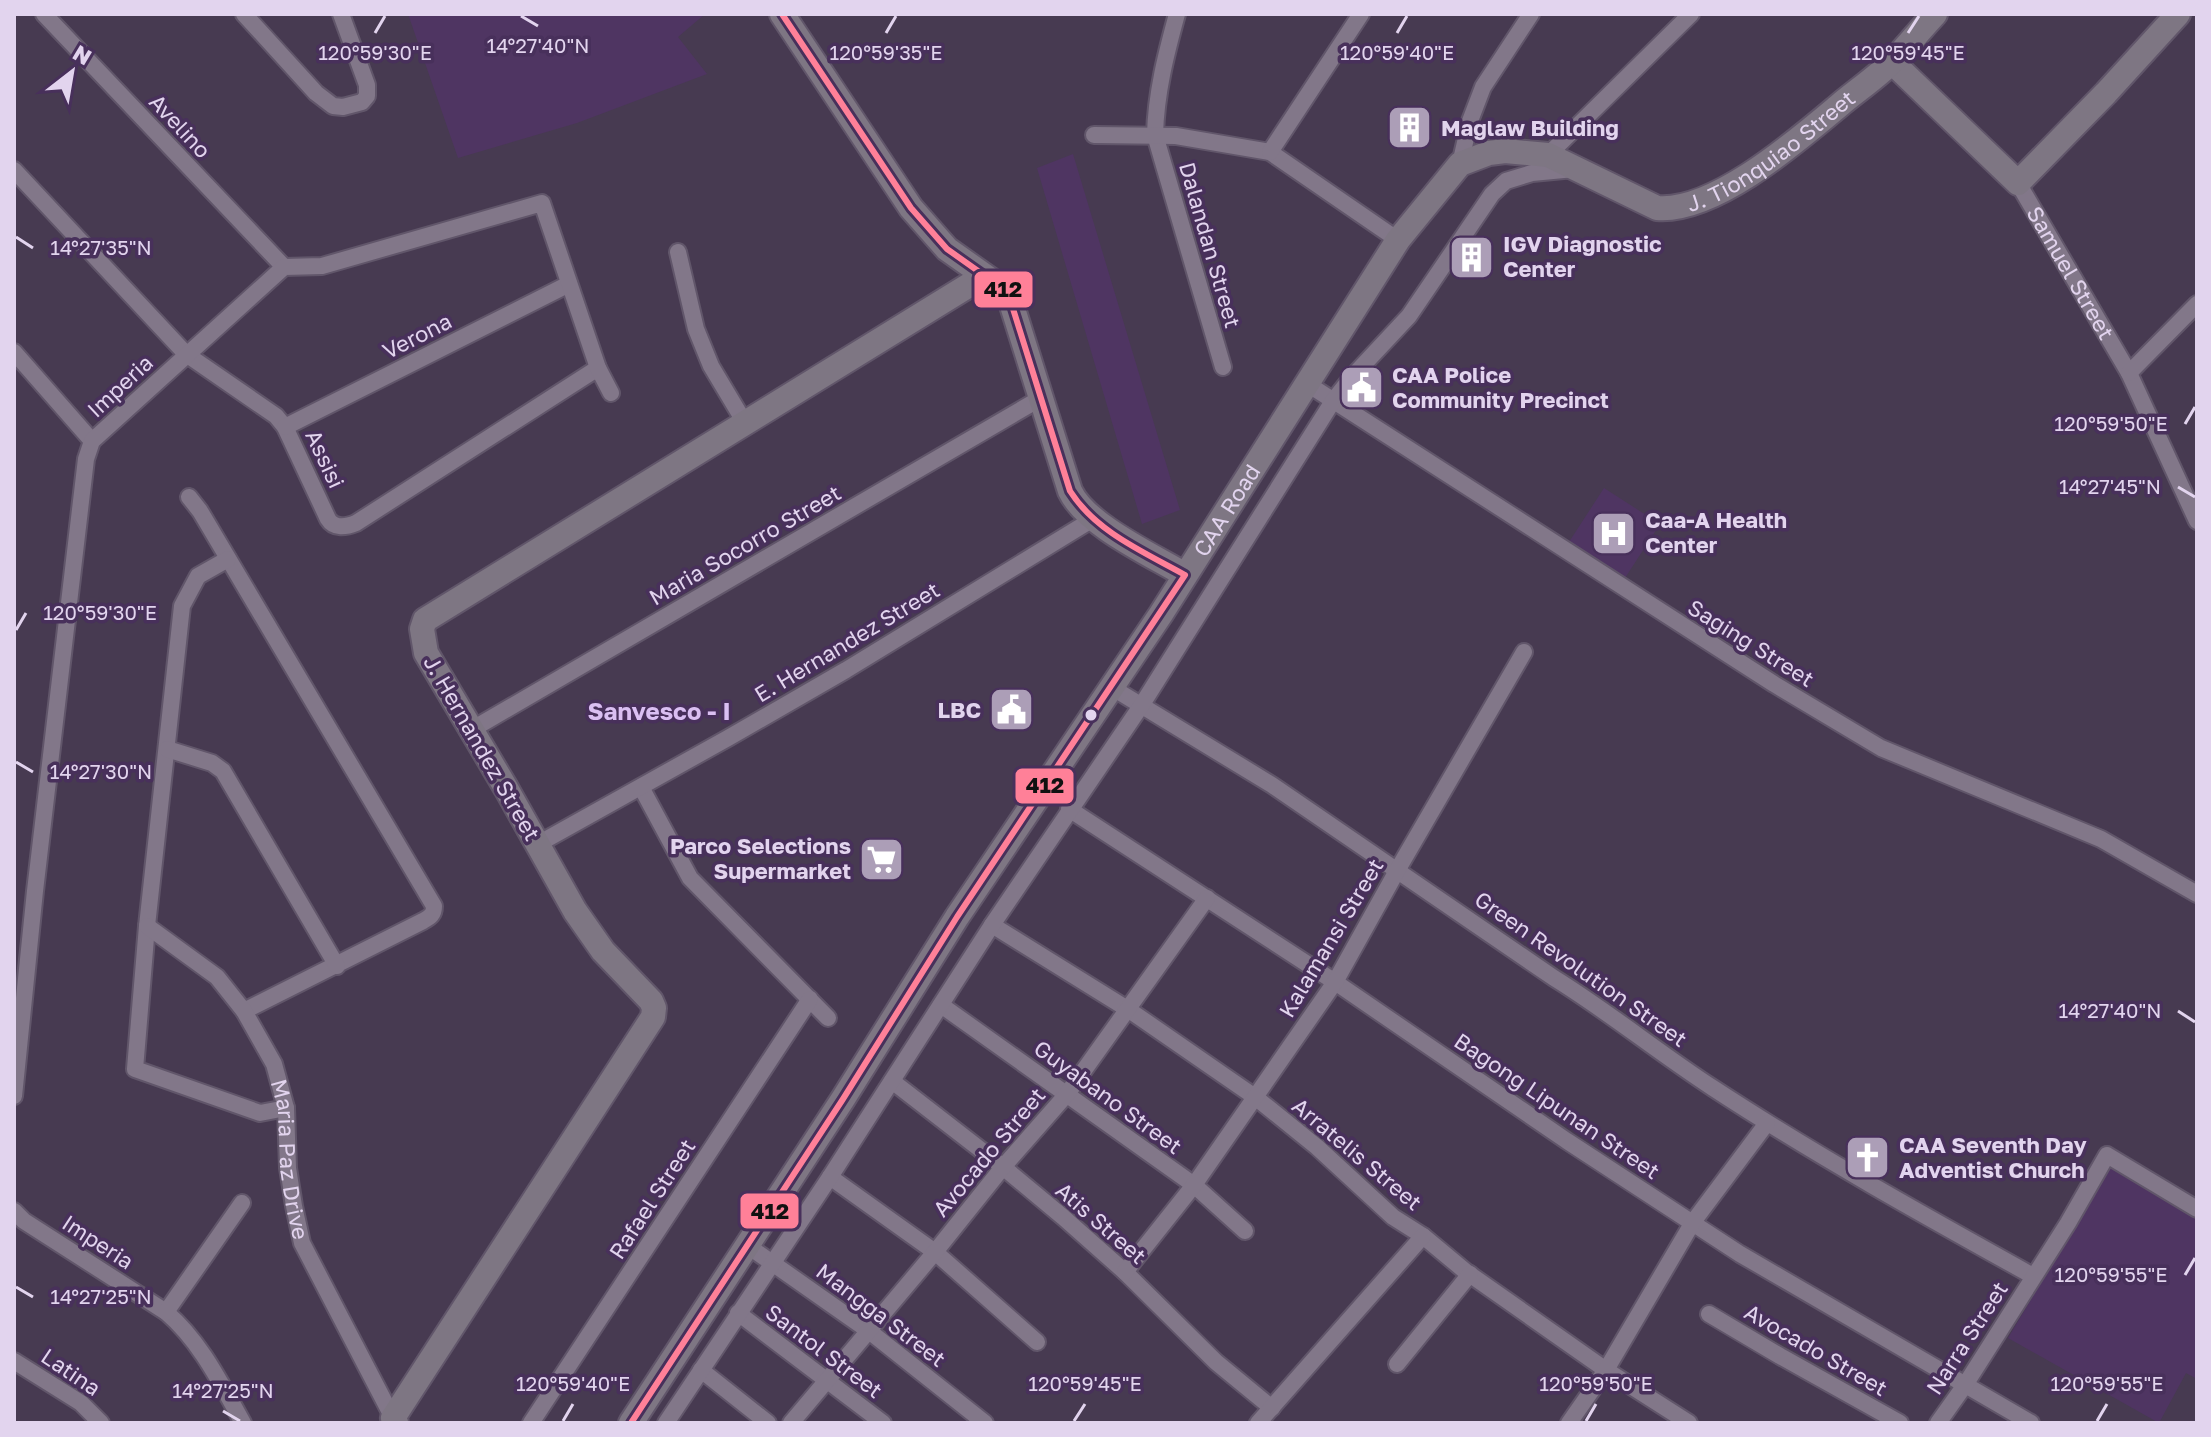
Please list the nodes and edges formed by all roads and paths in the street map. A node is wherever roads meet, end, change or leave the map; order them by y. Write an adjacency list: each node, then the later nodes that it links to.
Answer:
1 (44, 14): 22 (street, Avelino)
2 (244, 14): 3 (street)
3 (341, 14)
4 (782, 14): 23 (main road)
5 (1177, 14): 13 (street, Dalandan Street)
6 (1361, 14): 14 (street)
7 (1531, 14): 16 (street)
8 (1691, 14): 15 (street)
9 (1935, 14): 11 (main road, J. Tionquiao Street)
10 (2178, 14): 19 (main road)
11 (1892, 62): 17 (main road, J. Tionquiao Street); 19 (main road, Samuel Street)
12 (1094, 135): 13 (street)
13 (1155, 135): 14 (street); 28 (street, Dalandan Street)
14 (1270, 152): 20 (street)
15 (1548, 155): 16 (main road); 17 (main road)
16 (1460, 164): 20 (main road, CAA Road)
17 (1576, 169): 34 (street)
18 (14, 170): 27 (street, Assisi)
19 (2018, 183): 30 (street, Samuel Street)
20 (1398, 240): 31 (main road, CAA Road)
21 (678, 252): 35 (street)
22 (284, 267): 24 (street); 27 (street, Imperia)
23 (984, 276): 33 (main road); 35 (main road, J. Hernandez Street)
24 (569, 284): 29 (street); 36 (street, Verona)
25 (2197, 304): 30 (street)
26 (14, 352): 37 (street)
27 (186, 354): 36 (street, Assisi); 37 (street, Imperia)
28 (1223, 367)
29 (598, 368): 32 (street); 36 (street, Assisi)
30 (2129, 373): 40 (street, Samuel Street)
31 (1306, 383): 34 (street, Saging Street); 42 (main road, CAA Road)
32 (611, 393)
33 (1041, 398): 39 (main road); 46 (street, Maria Socorro Street)
34 (1333, 401): 45 (street); 52 (street, Saging Street)
35 (745, 423): 46 (main road, J. Hernandez Street)
36 (285, 427)
37 (92, 441): 65 (street, Imperia)
38 (189, 497): 41 (street)
39 (1093, 519): 42 (main road); 48 (street, E. Hernandez Street)
40 (2197, 521)
41 (228, 559): 47 (street); 56 (street)
42 (1185, 575): 44 (main road, CAA Road)
43 (1524, 652): 51 (street, Kalamansi Street)
44 (1111, 687): 45 (street, Green Revolution Street); 78 (main road, CAA Road)
45 (1141, 706): 49 (street); 51 (street, Green Revolution Street)
46 (471, 730): 50 (main road, J. Hernandez Street)
47 (167, 749): 55 (street); 56 (street)
48 (641, 787): 50 (street, E. Hernandez Street); 58 (street)
49 (1069, 809): 53 (street, Bagong Lipunan Street); 54 (street)
50 (538, 844): 97 (main road, J. Hernandez Street)
51 (1398, 869): 57 (street, Kalamansi Street); 68 (street, Green Revolution Street)
52 (2197, 894)
53 (1207, 898): 57 (street, Bagong Lipunan Street); 60 (street, Avocado Street)
54 (992, 925): 59 (street); 60 (street, Arratelis Street)
55 (147, 926): 61 (street, Maria Paz Drive); 67 (street)
56 (337, 966): 61 (street)
57 (1335, 982): 66 (street, Kalamansi Street); 75 (street, Bagong Lipunan Street)
58 (810, 999): 62 (street); 100 (street, Rafael Street)
59 (941, 1005): 63 (street); 64 (street, Guyabano Street)
60 (1129, 1010): 64 (street, Avocado Street); 66 (street, Arratelis Street)
61 (244, 1011): 67 (street, Maria Paz Drive)
62 (828, 1018)
63 (892, 1081): 69 (street, Atis Street); 70 (street)
64 (1067, 1094): 69 (street, Avocado Street); 71 (street, Guyabano Street)
65 (14, 1096)
66 (1255, 1097): 71 (street, Kalamansi Street); 77 (street, Arratelis Street)
67 (286, 1108): 97 (street, Maria Paz Drive)
68 (1767, 1123): 75 (street); 83 (street, Green Revolution Street)
69 (1003, 1167): 79 (street, Avocado Street); 81 (street, Atis Street)
70 (830, 1177): 79 (street); 80 (street)
71 (1194, 1185): 76 (street, Guyabano Street); 81 (street, Kalamansi Street)
72 (242, 1203): 84 (street)
73 (2197, 1209): 83 (street, Narra Street)
74 (14, 1211): 84 (street, Imperia)
75 (1693, 1222): 92 (street); 94 (street, Bagong Lipunan Street)
76 (1245, 1231)
77 (1423, 1236): 82 (street, Arratelis Street); 95 (street)
78 (748, 1246): 80 (street, Mangga Street); 96 (main road, CAA Road)
79 (935, 1252): 87 (street, Avocado Street); 88 (street)
80 (772, 1263): 85 (street); 87 (street, Mangga Street)
81 (1125, 1272): 95 (street, Atis Street)
82 (1470, 1274): 90 (street); 92 (street, Arratelis Street)
83 (2033, 1276): 94 (street, Narra Street)
84 (166, 1312): 99 (street, Imperia)
85 (738, 1313): 91 (street); 93 (street, Santol Street)
86 (1709, 1314): 109 (street, Avocado Street)
87 (869, 1331): 93 (street, Avocado Street); 105 (street, Mangga Street)
88 (1037, 1342)
89 (14, 1361): 98 (street, Latina)
90 (1397, 1364)
91 (701, 1370): 101 (street); 102 (street)
92 (1606, 1370): 107 (street); 108 (street, Arratelis Street)
93 (827, 1380): 103 (street, Avocado Street); 104 (street, Santol Street)
94 (1965, 1385): 110 (street, Narra Street); 111 (street, Bagong Lipunan Street)
95 (1272, 1408): 106 (street)
96 (644, 1418)
97 (395, 1420)
98 (101, 1423)
99 (243, 1423)
100 (531, 1423)
101 (666, 1423)
102 (768, 1423)
103 (791, 1423)
104 (883, 1423)
105 (985, 1423)
106 (1258, 1423)
107 (1569, 1423)
108 (1689, 1423)
109 (1900, 1423)
110 (1938, 1423)
111 (2031, 1423)

